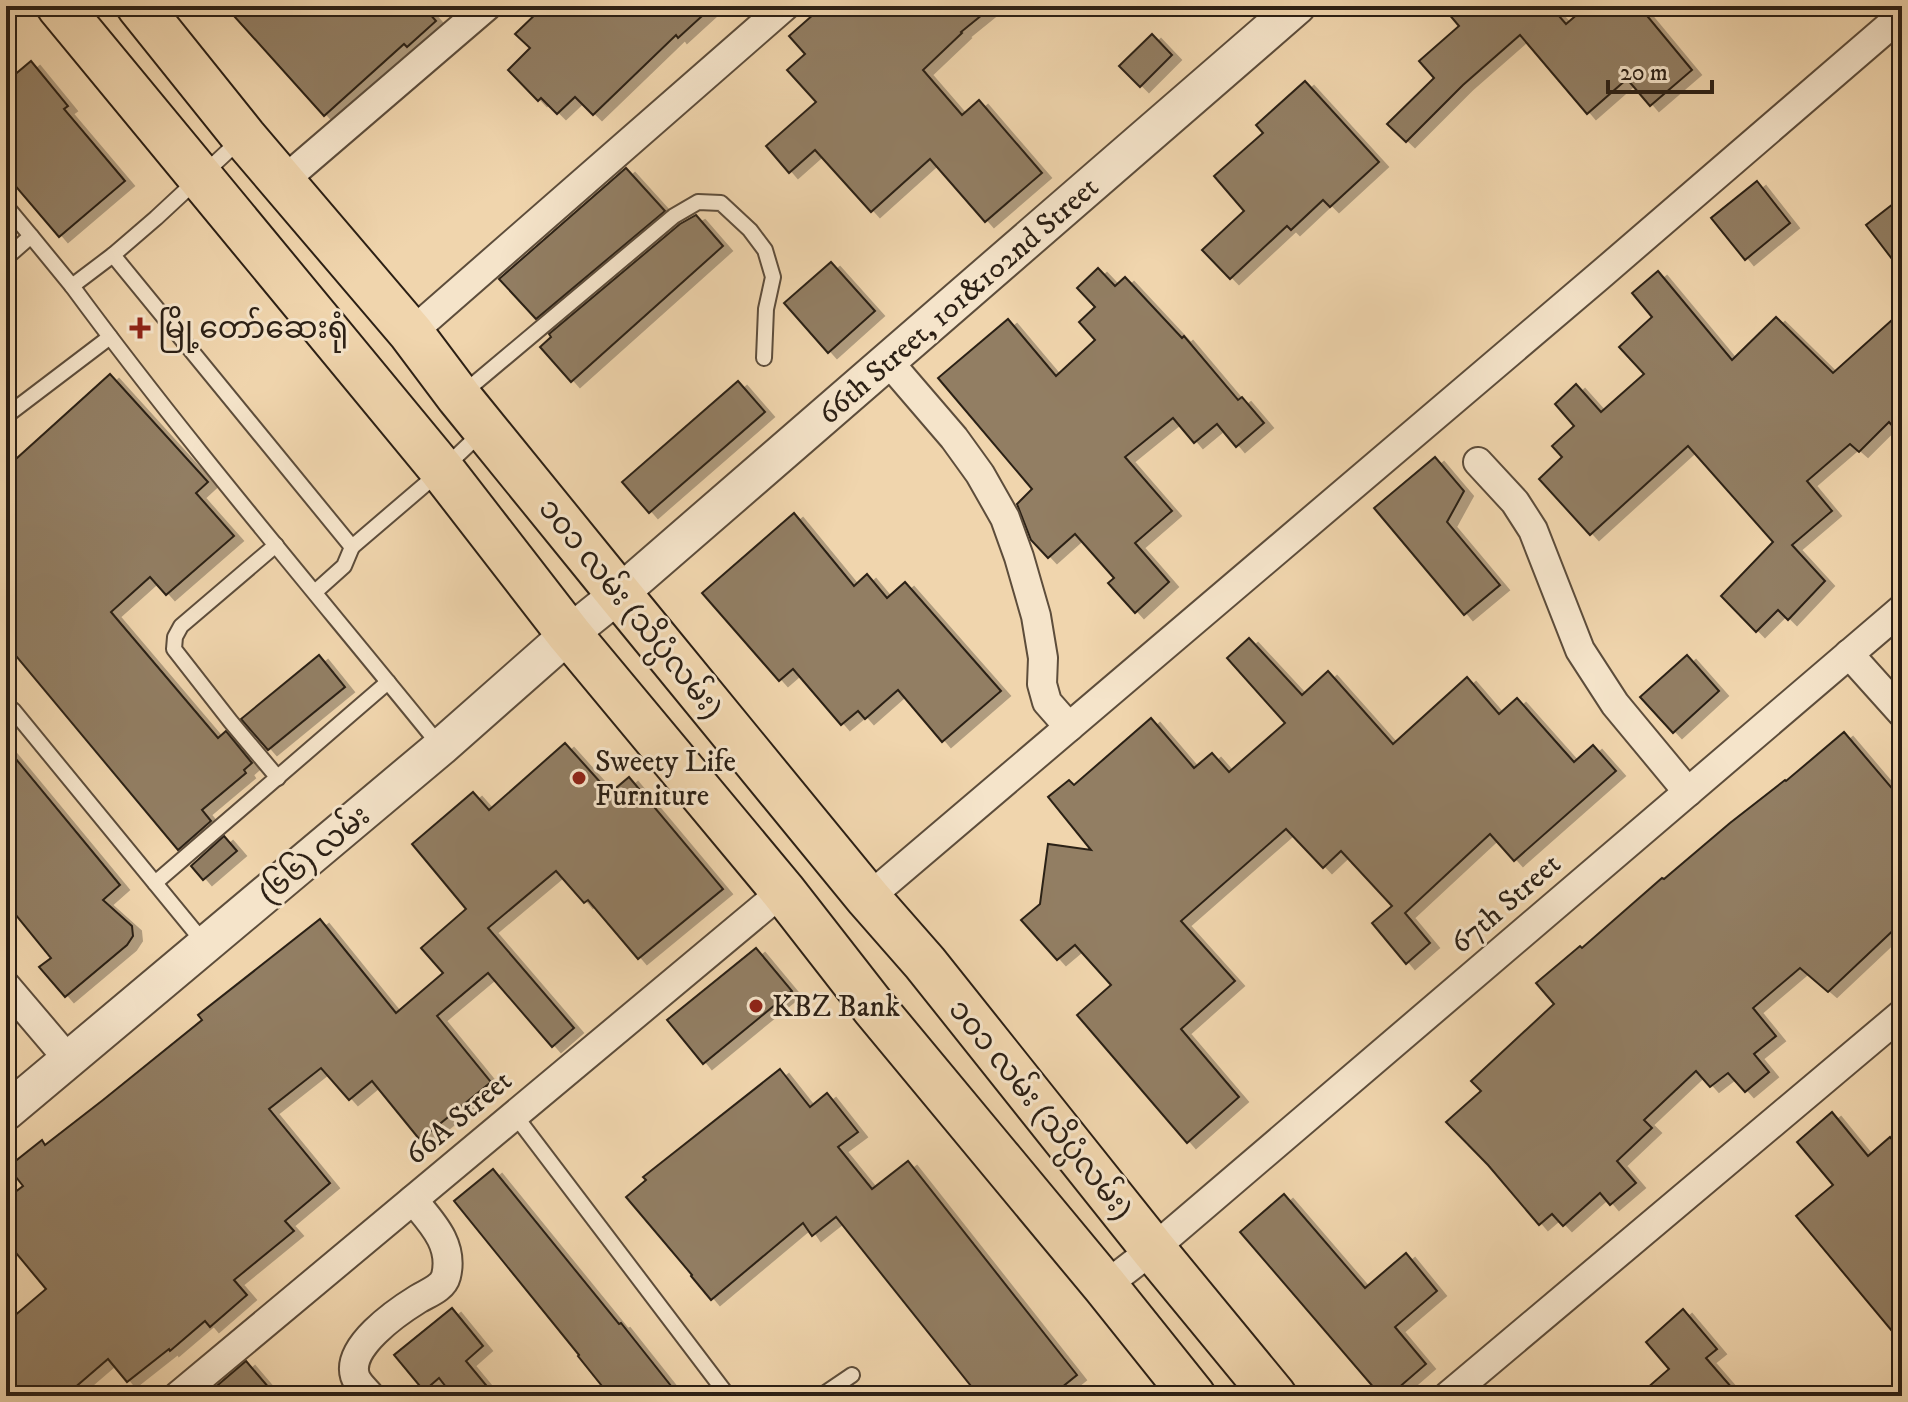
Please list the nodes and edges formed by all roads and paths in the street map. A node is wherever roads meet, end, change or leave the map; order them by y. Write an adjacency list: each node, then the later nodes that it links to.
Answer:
1 (59, 6): 8 (main road, ၁၀၁ လမ်း (သိပ္ပံလမ်း))
2 (139, 6): 7 (main road, ၁၀၁ လမ်း (သိပ္ပံလမ်း))
3 (487, 6): 9 (street)
4 (785, 6): 15 (street)
5 (1297, 6): 18 (street, 66th Street, 101&102nd Street)
6 (1902, 15): 33 (street)
7 (244, 137): 8 (lane); 9 (main road, ၁၀၁ လမ်း (သိပ္ပံလမ်း))
8 (201, 177): 12 (lane); 22 (main road, ၁၀၁ လမ်း (သိပ္ပံလမ်း))
9 (282, 182): 15 (main road, ၁၀၁ လမ်း (သိပ္ပံလမ်း))
10 (6, 206): 11 (lane)
11 (31, 236): 13 (lane); 14 (lane)
12 (113, 255): 14 (lane); 24 (lane)
13 (6, 258)
14 (72, 286): 16 (lane)
15 (411, 333): 19 (main road, ၁၀၁ လမ်း (သိပ္ပံလမ်း))
16 (110, 337): 20 (lane); 23 (lane)
17 (764, 358): 19 (lane)
18 (887, 360): 26 (street, 66th Street, 101&102nd Street); 33 (street)
19 (472, 413): 22 (lane); 26 (main road, ၁၀၁ လမ်း (သိပ္ပံလမ်း))
20 (6, 416)
21 (1478, 462): 36 (street)
22 (442, 470): 24 (lane); 28 (main road, ၁၀၁ လမ်း (သိပ္ပံလမ်း))
23 (276, 545): 25 (lane); 35 (lane)
24 (352, 547): 25 (lane)
25 (315, 592): 30 (lane)
26 (619, 594): 28 (street, (၆၆) လမ်း); 39 (main road, ၁၀၁ လမ်း (သိပ္ပံလမ်း))
27 (1902, 609): 29 (street, 67th Street)
28 (569, 634): 34 (street, (၆၆) လမ်း); 38 (main road, ၁၀၁ လမ်း (သိပ္ပံလမ်း))
29 (1849, 654): 32 (street); 36 (street, 67th Street)
30 (388, 682): 34 (lane); 35 (lane)
31 (13, 710): 37 (lane)
32 (1902, 713)
33 (1069, 727): 39 (street)
34 (441, 747): 40 (street, (၆၆) လမ်း)
35 (278, 778): 37 (lane)
36 (1688, 792): 49 (street, 67th Street)
37 (155, 883): 40 (lane)
38 (783, 891): 43 (main road, ၁၀၁ လမ်း (သိပ္ပံလမ်း)); 47 (street, 66A Street)
39 (868, 898): 41 (main road, ၁၀၁ လမ်း (သိပ္ပံလမ်း))
40 (206, 944): 45 (street, (၆၆) လမ်း)
41 (925, 963): 43 (main road); 49 (main road, ၁၀၁ လမ်း (သိပ္ပံလမ်း))
42 (6, 986): 45 (street)
43 (875, 1009): 50 (main road, ၁၀၁ လမ်း (သိပ္ပံလမ်း))
44 (1902, 1014): 58 (street)
45 (68, 1059): 46 (street, (၆၆) လမ်း)
46 (6, 1112)
47 (514, 1114): 48 (street, 66A Street); 54 (lane)
48 (413, 1200): 52 (street, 66A Street); 53 (street)
49 (1153, 1249): 50 (street, 67th Street); 57 (main road, ၁၀၁ လမ်း (သိပ္ပံလမ်း))
50 (1105, 1286): 56 (main road, ၁၀၁ လမ်း (သိပ္ပံလမ်း))
51 (852, 1375): 55 (lane)
52 (178, 1396)
53 (370, 1396)
54 (728, 1396)
55 (821, 1396)
56 (1193, 1396)
57 (1274, 1396)
58 (1448, 1396)

